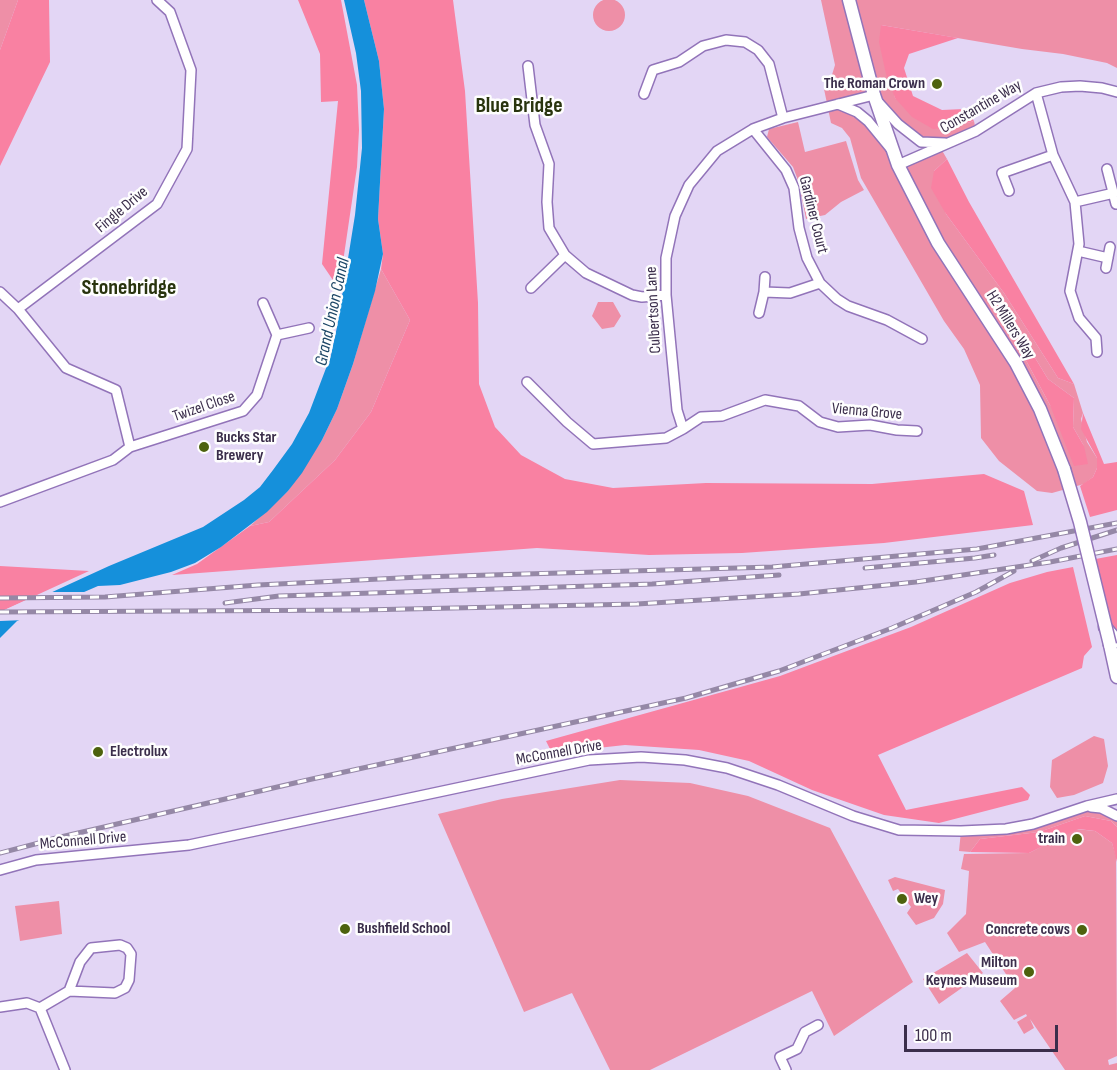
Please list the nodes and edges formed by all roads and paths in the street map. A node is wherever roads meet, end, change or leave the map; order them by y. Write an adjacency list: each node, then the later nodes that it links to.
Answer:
1 (157, 0): 29 (street, Fingle Drive)
2 (849, 0): 7 (street, H2 Millers Way)
3 (528, 66): 21 (street)
4 (1117, 92): 5 (street, Constantine Way)
5 (1036, 93): 11 (street, Constantine Way); 12 (street)
6 (644, 94): 9 (street)
7 (874, 97): 8 (street, Culbertson Lane); 11 (street); 13 (street, H2 Millers Way)
8 (838, 105): 9 (street, Culbertson Lane); 13 (street)
9 (783, 118): 10 (street, Culbertson Lane)
10 (753, 129): 23 (street, Gardiner Court); 27 (street, Culbertson Lane)
11 (949, 143): 13 (street, Constantine Way)
12 (1053, 155): 15 (street); 17 (street)
13 (896, 159): 40 (street, H2 Millers Way, bridge)
14 (1107, 169): 16 (street)
15 (1009, 191)
16 (1114, 193): 17 (street); 18 (street)
17 (1075, 202): 20 (street)
18 (1116, 204)
19 (1110, 247): 20 (street)
20 (1078, 251): 34 (street)
21 (565, 255): 24 (street); 27 (street)
22 (765, 277): 26 (street)
23 (820, 282): 26 (street); 33 (street, Gardiner Court)
24 (531, 288)
25 (0, 292): 29 (street)
26 (764, 292): 30 (street)
27 (666, 295): 36 (street, Culbertson Lane)
28 (263, 303): 32 (street)
29 (18, 309): 38 (street)
30 (759, 313)
31 (309, 328): 32 (street)
32 (278, 335): 38 (street, Twizel Close)
33 (922, 339)
34 (1097, 352)
35 (527, 382): 36 (street)
36 (683, 429): 37 (street, Vienna Grove)
37 (917, 430)
38 (130, 447): 39 (street)
39 (0, 502)
40 (1113, 643): 41 (street, H2 Millers Way)
41 (1116, 669)
42 (1117, 799): 43 (street, McConnell Drive)
43 (1083, 807): 44 (street); 45 (street, McConnell Drive)
44 (1117, 816)
45 (0, 870)
46 (69, 992): 46 (street); 48 (street)
47 (0, 1007): 48 (street)
48 (40, 1008): 50 (street)
49 (818, 1025): 51 (street)
50 (65, 1070)
51 (786, 1070)

